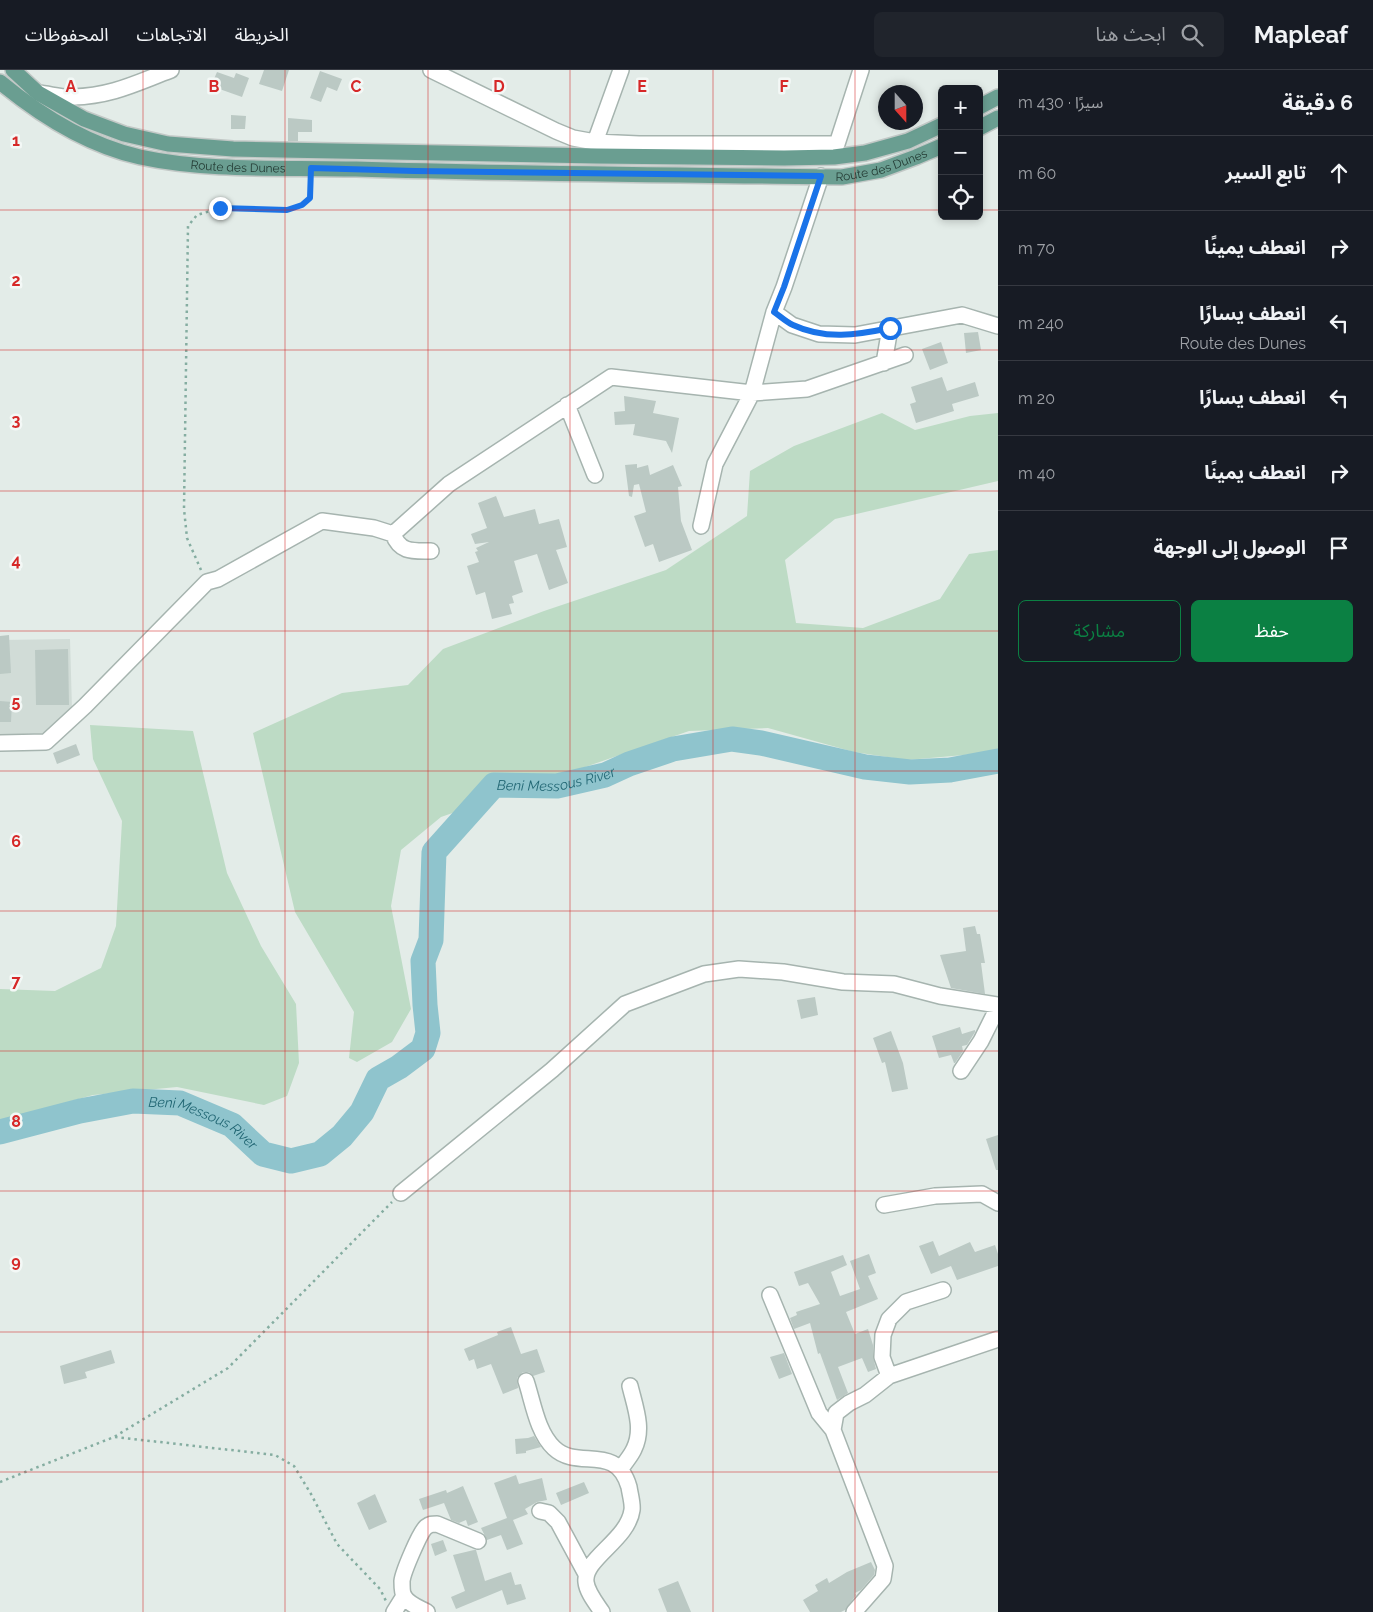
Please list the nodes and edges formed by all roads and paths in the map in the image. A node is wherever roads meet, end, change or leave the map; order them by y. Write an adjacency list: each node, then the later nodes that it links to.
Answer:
1 (13, 70): 7 (main road, Route des Dunes)
2 (431, 70): 13 (street)
3 (621, 70): 13 (street)
4 (861, 70): 13 (street)
5 (162, 72): 7 (street)
6 (0, 82): 15 (main road, Route des Dunes)
7 (38, 93): 12 (main road, Route des Dunes)
8 (998, 97): 9 (main road)
9 (983, 105)
10 (998, 118): 11 (main road)
11 (983, 126)
12 (938, 127)
13 (595, 142)
14 (938, 148): 16 (main road, Route des Dunes)
15 (311, 168): 16 (main road, Route des Dunes); 28 (path)
16 (821, 176): 17 (street)
17 (774, 312): 19 (street); 22 (street)
18 (998, 326): 19 (street)
19 (890, 328): 21 (street)
20 (905, 355): 21 (street)
21 (884, 363): 22 (street)
22 (752, 393): 23 (street); 25 (street)
23 (567, 405): 24 (street); 26 (street)
24 (595, 475)
25 (701, 526)
26 (393, 534): 27 (street); 28 (street)
27 (431, 551)
28 (207, 582): 29 (street)
29 (0, 743)
30 (998, 1006): 31 (street); 32 (street)
31 (961, 1071)
32 (401, 1193): 42 (path)
33 (998, 1202): 34 (street)
34 (884, 1205)
35 (943, 1290): 38 (street)
36 (770, 1295): 41 (street)
37 (998, 1339): 38 (street)
38 (888, 1376): 41 (street)
39 (526, 1381): 43 (street)
40 (630, 1386): 43 (street)
41 (833, 1430): 52 (street)
42 (114, 1436): 44 (path); 49 (path)
43 (621, 1469): 47 (street)
44 (0, 1482)
45 (540, 1511): 47 (street)
46 (478, 1540): 48 (street)
47 (586, 1574): 51 (street)
48 (404, 1596): 49 (street); 50 (street)
49 (391, 1608)
50 (427, 1612)
51 (602, 1612)
52 (854, 1612)

